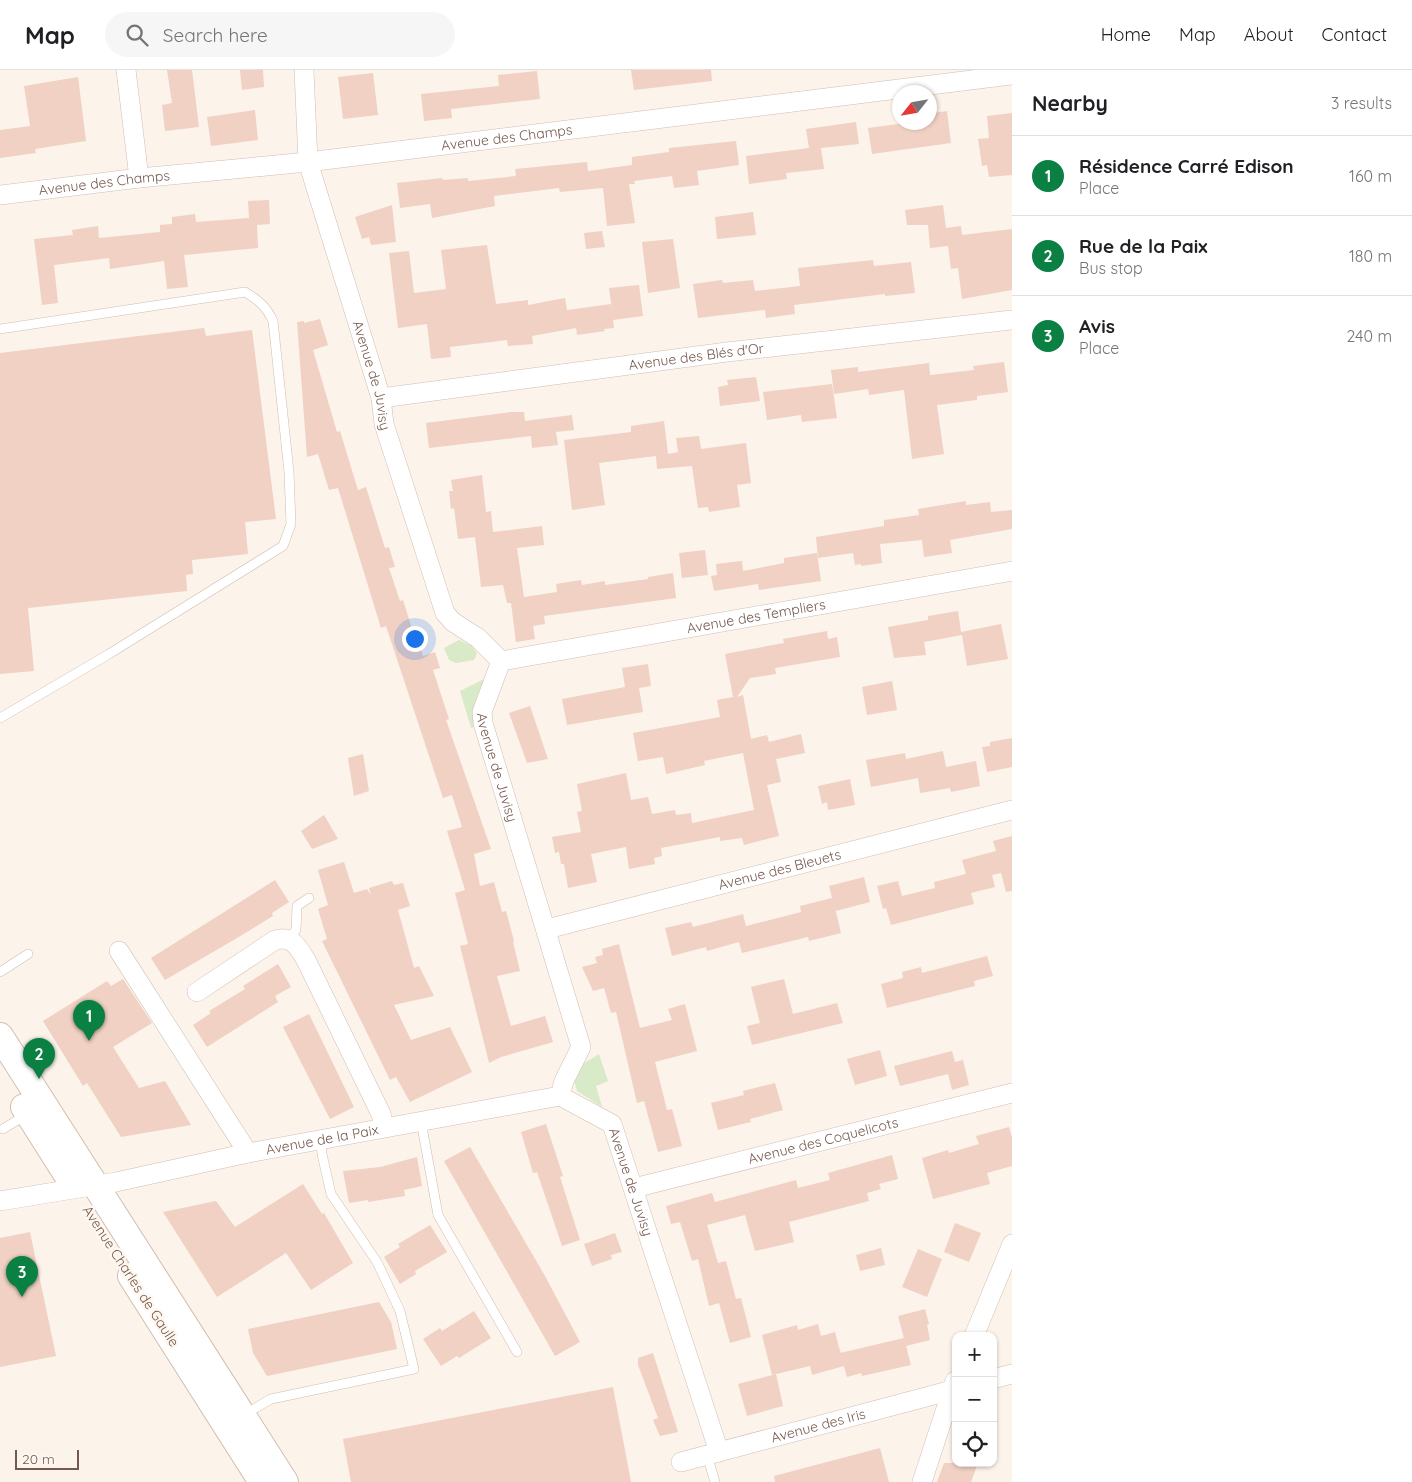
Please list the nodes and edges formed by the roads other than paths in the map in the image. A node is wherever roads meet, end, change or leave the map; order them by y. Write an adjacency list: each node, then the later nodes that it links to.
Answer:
1 (126, 70): 5 (street)
2 (304, 70): 4 (street, Avenue de Juvisy)
3 (1012, 75): 4 (street, Avenue des Champs)
4 (308, 162): 5 (street, Avenue des Champs); 9 (street, Avenue de Juvisy)
5 (139, 178): 6 (street, Avenue des Champs)
6 (0, 195)
7 (1012, 320): 9 (street, Avenue des Blés d'Or)
8 (0, 329): 12 (lane)
9 (381, 398): 11 (street, Avenue de Juvisy)
10 (1012, 571): 11 (street, Avenue des Templiers)
11 (501, 661): 15 (street, Avenue de Juvisy)
12 (0, 718)
13 (1012, 810): 15 (street, Avenue des Bleuets)
14 (309, 898): 16 (lane)
15 (546, 929): 25 (street, Avenue de Juvisy)
16 (288, 939): 20 (street); 28 (street)
17 (119, 951): 31 (street)
18 (28, 954): 19 (lane)
19 (0, 972)
20 (197, 992)
21 (0, 1036): 32 (main road, Avenue Charles de Gaulle)
22 (0, 1053): 26 (main road, Avenue Charles de Gaulle)
23 (0, 1069): 26 (main road, Avenue Charles de Gaulle)
24 (1012, 1092): 33 (street, Avenue des Coquelicots)
25 (560, 1096): 27 (street, Avenue de la Paix); 33 (street, Avenue de Juvisy)
26 (32, 1111): 29 (lane); 32 (main road, Avenue Charles de Gaulle)
27 (421, 1121): 28 (street, Avenue de la Paix); 37 (lane)
28 (384, 1127): 30 (street, Avenue de la Paix)
29 (3, 1129)
30 (321, 1139): 31 (street, Avenue de la Paix); 42 (lane)
31 (248, 1153): 32 (street, Avenue de la Paix)
32 (85, 1186): 34 (street, Avenue de la Paix); 42 (main road, Avenue Charles de Gaulle); 45 (main road, Avenue Charles de Gaulle)
33 (634, 1188): 43 (street, Avenue de Juvisy)
34 (0, 1201)
35 (1012, 1244): 36 (street)
36 (976, 1332)
37 (517, 1352)
38 (1012, 1374): 39 (street)
39 (997, 1378)
40 (952, 1387): 43 (street, Avenue des Iris)
41 (952, 1392): 48 (street)
42 (236, 1406): 46 (main road, Avenue Charles de Gaulle)
43 (713, 1454): 44 (street, Avenue des Iris); 47 (lane)
44 (681, 1462)
45 (263, 1478)
46 (285, 1482)
47 (716, 1482)
48 (922, 1482)

